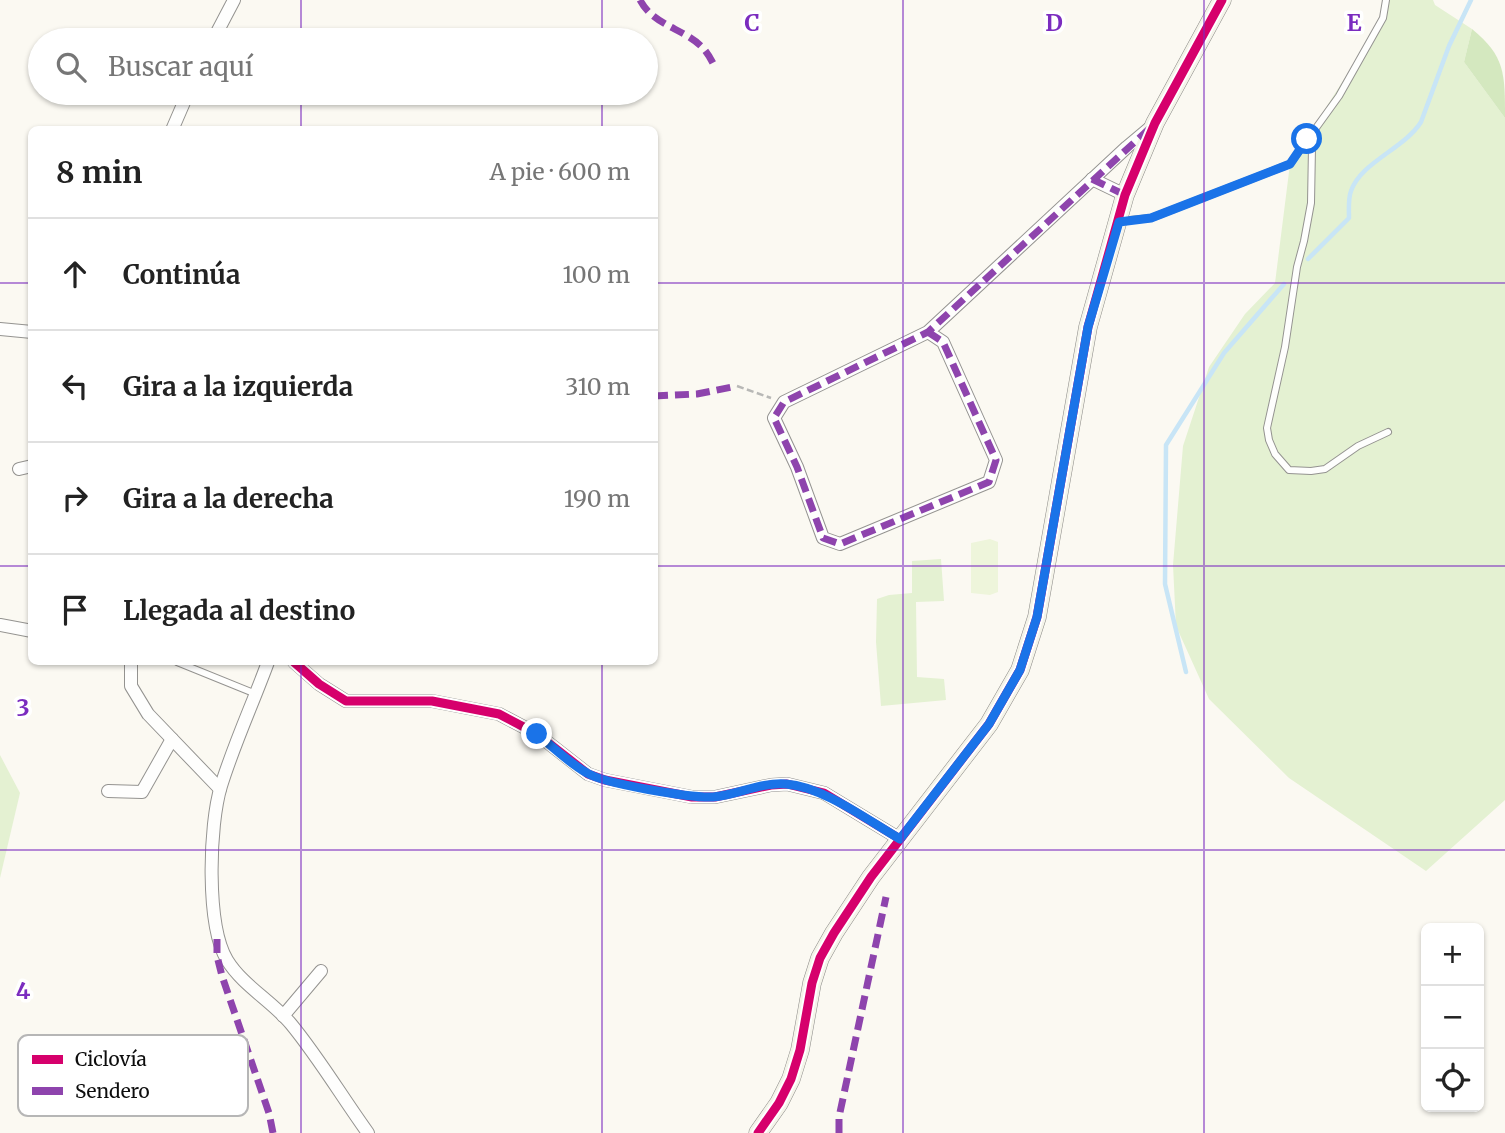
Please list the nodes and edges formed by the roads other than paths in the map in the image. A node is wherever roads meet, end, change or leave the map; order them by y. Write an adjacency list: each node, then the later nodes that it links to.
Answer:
1 (234, 0): 4 (street)
2 (1222, 0): 6 (street)
3 (1386, 0): 8 (lane)
4 (219, 28)
5 (183, 105): 7 (street)
6 (1155, 123): 9 (street); 10 (street)
7 (174, 126)
8 (1307, 139): 11 (lane); 15 (lane)
9 (1092, 179): 10 (street); 14 (street)
10 (1125, 195): 11 (street)
11 (1119, 222): 26 (street)
12 (0, 330): 13 (street)
13 (28, 331)
14 (928, 332): 14 (street)
15 (1388, 432)
16 (0, 625): 17 (street)
17 (28, 630)
18 (131, 665): 23 (street)
19 (184, 665): 22 (lane)
20 (267, 665): 22 (street)
21 (298, 665): 26 (street)
22 (256, 694): 24 (street)
23 (172, 738): 24 (street); 25 (street)
24 (220, 789): 28 (street)
25 (108, 791)
26 (900, 839): 30 (street)
27 (321, 971): 28 (street)
28 (283, 1016): 29 (street)
29 (368, 1133)
30 (758, 1133)

